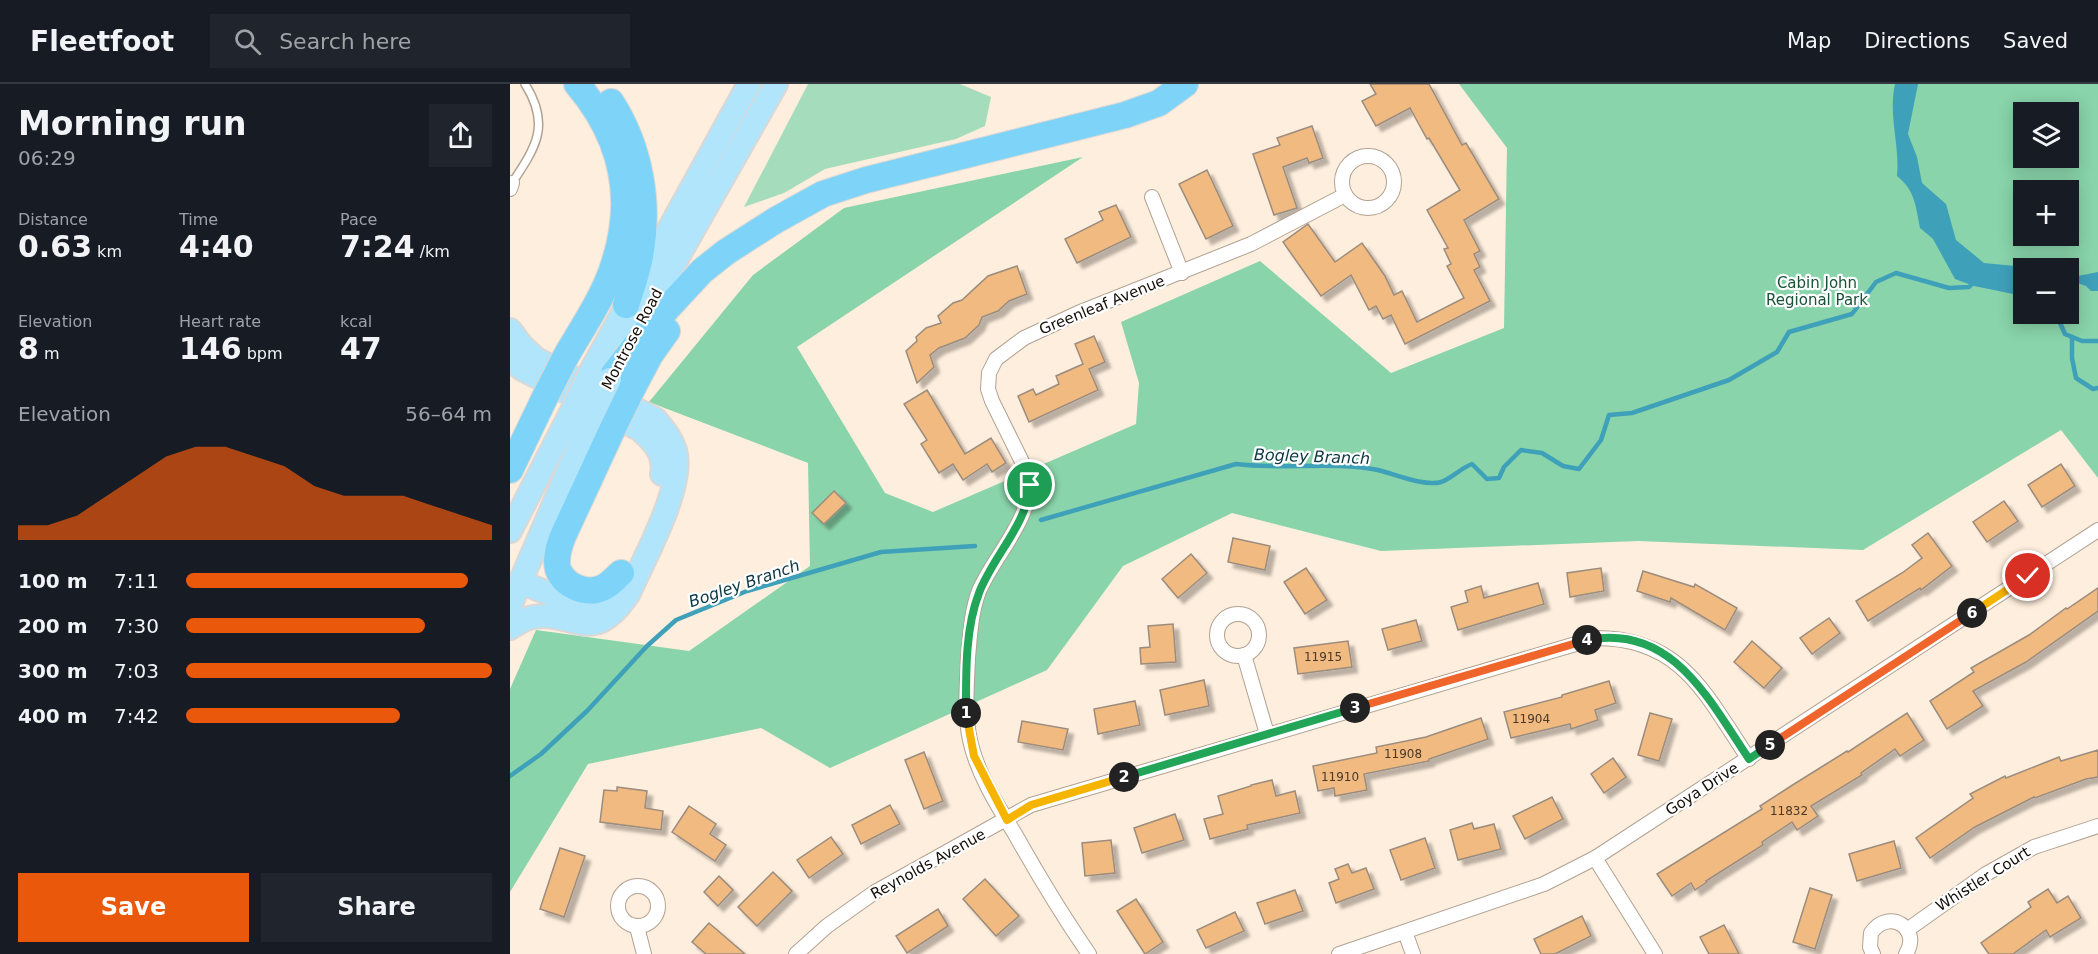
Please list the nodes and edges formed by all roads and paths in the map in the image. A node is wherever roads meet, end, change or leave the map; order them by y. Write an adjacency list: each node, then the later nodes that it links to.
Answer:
1 (525, 84): 7 (lane)
2 (577, 84): 16 (highway, bridge)
3 (600, 84): 11 (highway)
4 (749, 84): 11 (main road, Montrose Road)
5 (776, 84): 14 (main road, Montrose Road)
6 (1185, 84): 14 (highway)
7 (511, 186)
8 (1345, 195): 10 (street, Greenleaf Avenue)
9 (1152, 197): 10 (street)
10 (1182, 273): 26 (street, Greenleaf Avenue)
11 (626, 305): 14 (main road, Montrose Road)
12 (510, 330): 22 (main road)
13 (510, 357): 19 (main road)
14 (611, 380): 15 (highway, bridge); 15 (main road, Montrose Road, bridge)
15 (592, 418): 18 (main road, Montrose Road); 19 (highway); 20 (main road, Montrose Road)
16 (510, 470)
17 (2098, 530): 25 (street, Goya Drive)
18 (510, 531)
19 (621, 573): 20 (main road)
20 (520, 582): 21 (main road, Montrose Road)
21 (510, 606)
22 (510, 628)
23 (1244, 655): 24 (street)
24 (1267, 734): 25 (street, Reynolds Avenue); 26 (street, Reynolds Avenue)
25 (1749, 759): 28 (street, Goya Drive)
26 (1007, 820): 33 (street, Reynolds Avenue); 34 (street, Greenleaf Avenue)
27 (2098, 826): 30 (street, Whistler Court)
28 (1596, 858): 31 (street, Goya Drive); 37 (street)
29 (637, 927): 32 (street)
30 (1906, 930): 38 (street); 39 (street)
31 (1405, 932): 35 (street, Goya Drive); 36 (street)
32 (644, 954)
33 (796, 954)
34 (1089, 954)
35 (1339, 954)
36 (1413, 954)
37 (1655, 954)
38 (1873, 954)
39 (1906, 954)

